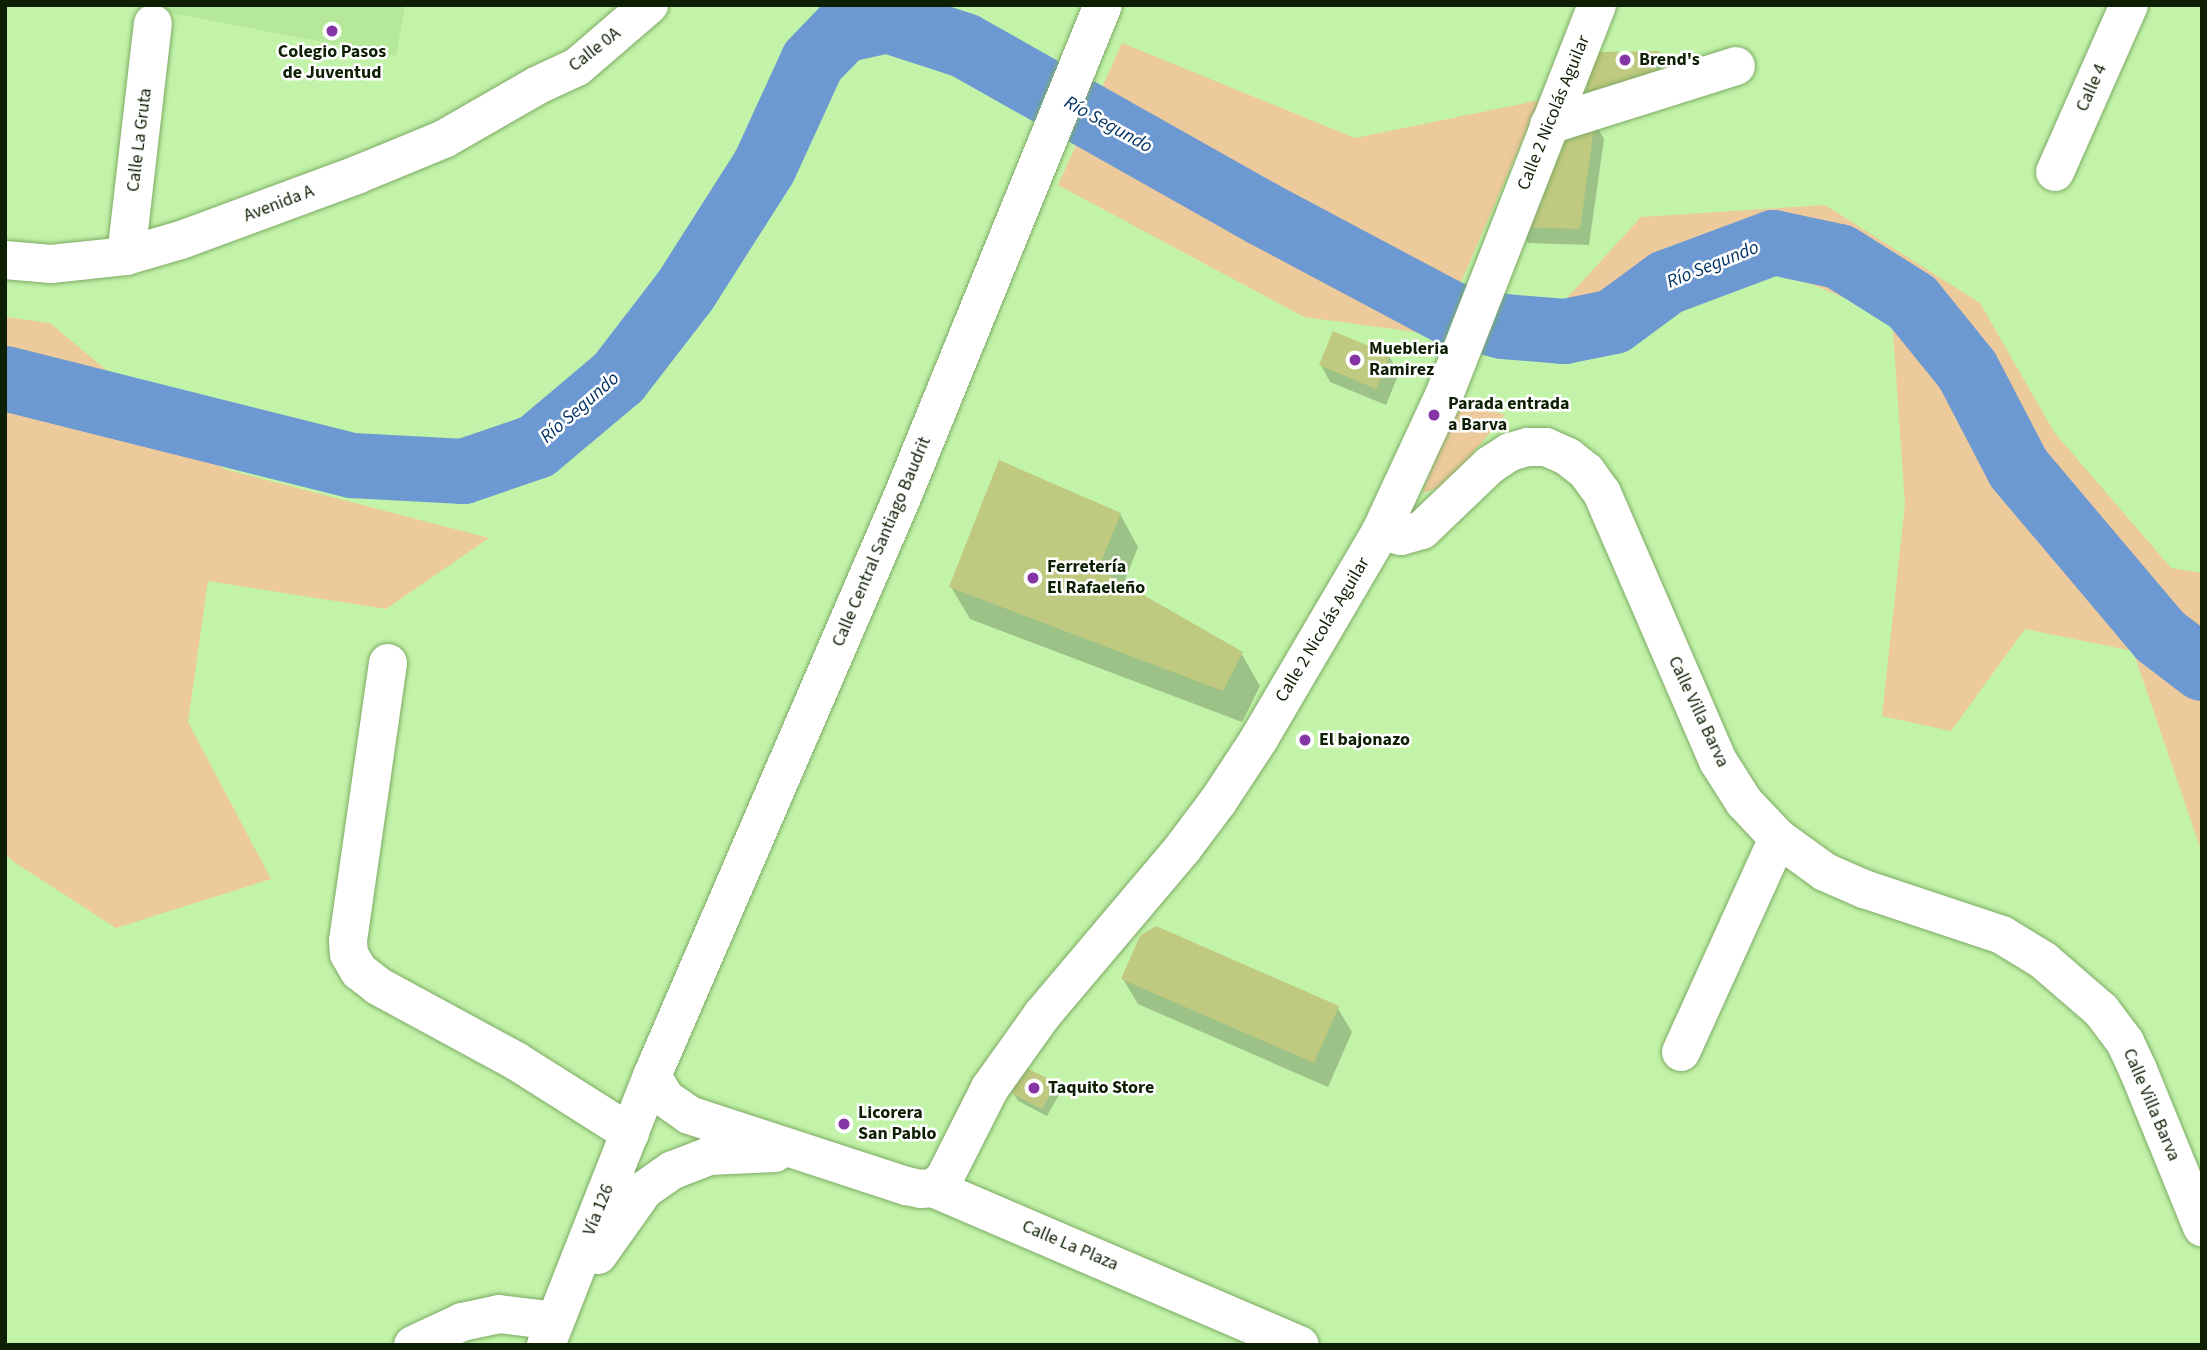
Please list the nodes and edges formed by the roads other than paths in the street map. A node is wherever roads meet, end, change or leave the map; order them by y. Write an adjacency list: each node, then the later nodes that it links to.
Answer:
1 (649, 5): 7 (main road, Calle 0A)
2 (1103, 5): 16 (main road, Calle Central Santiago Baudrit)
3 (1597, 5): 8 (main road, Calle 2 Nicolás Aguilar)
4 (2129, 5): 9 (main road, Calle 4)
5 (153, 24): 10 (main road, Calle La Gruta)
6 (1735, 66): 8 (main road)
7 (536, 86): 10 (main road, Avenida A)
8 (1549, 125): 12 (main road, Calle 2 Nicolás Aguilar)
9 (2055, 172)
10 (126, 256): 11 (main road, Avenida A)
11 (5, 260)
12 (1381, 531): 14 (main road, Calle Villa Barva); 19 (main road, Calle 2 Nicolás Aguilar)
13 (388, 663): 17 (main road)
14 (1778, 838): 15 (main road); 20 (main road, Calle Villa Barva)
15 (1681, 1052)
16 (652, 1076): 17 (main road, Vía 126); 18 (main road)
17 (630, 1133): 21 (main road, Vía 126)
18 (836, 1162): 19 (main road, Calle La Plaza); 21 (main road)
19 (933, 1188): 23 (main road, Calle La Plaza)
20 (2202, 1227)
21 (550, 1333): 22 (main road)
22 (414, 1345)
23 (1300, 1345)

